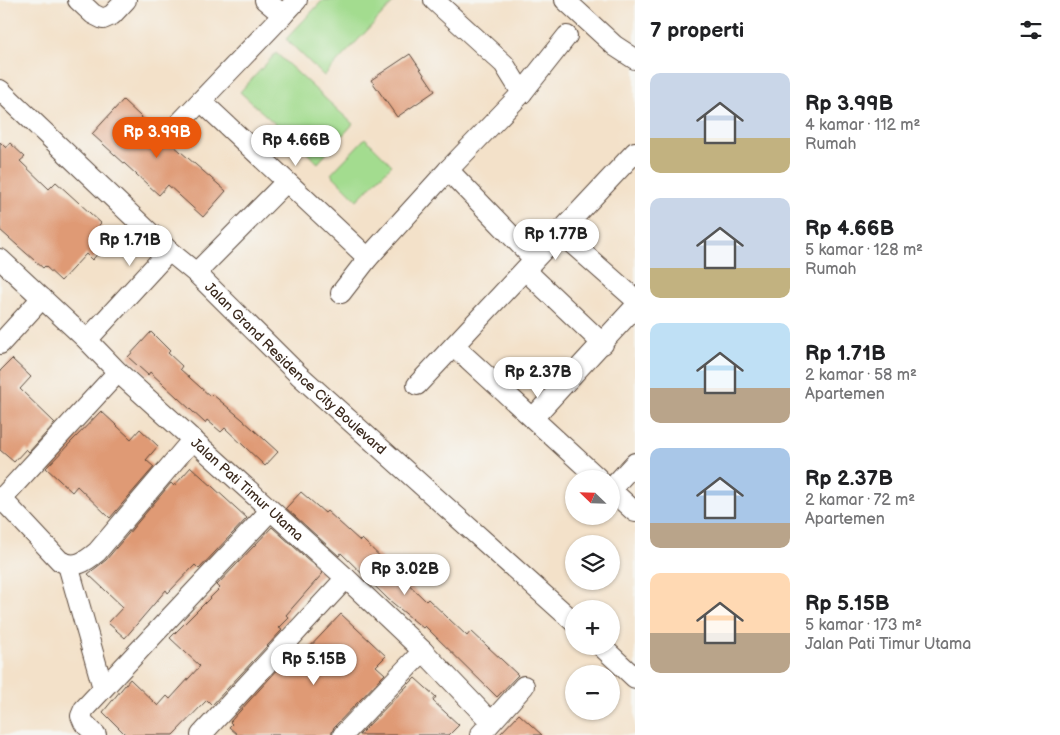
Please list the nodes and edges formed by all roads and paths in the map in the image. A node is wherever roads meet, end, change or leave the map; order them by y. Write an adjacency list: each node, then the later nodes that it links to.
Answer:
1 (78, 0): 2 (street)
2 (126, 0)
3 (265, 0): 7 (street)
4 (297, 0): 7 (street)
5 (434, 0): 11 (street)
6 (565, 0): 9 (street)
7 (283, 15): 12 (street)
8 (567, 36): 11 (street)
9 (635, 59)
10 (0, 90): 18 (street, Jalan Grand Residence City Boulevard)
11 (522, 93): 15 (street)
12 (201, 101): 13 (street); 16 (street)
13 (169, 134)
14 (635, 153): 17 (street)
15 (448, 170): 19 (street); 21 (street)
16 (286, 182): 19 (street); 22 (street)
17 (559, 232): 21 (street); 25 (street)
18 (169, 251): 22 (street, Jalan Grand Residence City Boulevard); 27 (street)
19 (368, 258): 23 (street)
20 (0, 259): 24 (street, Jalan Pati Timur Utama)
21 (530, 265): 29 (street); 30 (street)
22 (196, 273): 44 (street, Jalan Grand Residence City Boulevard)
23 (341, 293)
24 (42, 298): 27 (street, Jalan Pati Timur Utama); 28 (street)
25 (635, 298)
26 (635, 307): 29 (street)
27 (87, 340): 31 (street, Jalan Pati Timur Utama)
28 (0, 344)
29 (603, 344): 33 (street)
30 (454, 346): 32 (street); 33 (street)
31 (118, 372): 34 (street, Jalan Pati Timur Utama); 38 (street)
32 (417, 385)
33 (533, 418): 36 (street)
34 (193, 439): 40 (street, Jalan Pati Timur Utama); 42 (street)
35 (635, 463): 37 (street)
36 (589, 470)
37 (620, 479)
38 (1, 497): 42 (street)
39 (620, 498): 41 (street)
40 (270, 511): 43 (street, Jalan Pati Timur Utama); 49 (street)
41 (635, 512)
42 (68, 565): 49 (street)
43 (346, 578): 45 (street, Jalan Pati Timur Utama); 52 (street)
44 (565, 614)
45 (423, 651): 50 (street, Jalan Pati Timur Utama); 53 (street)
46 (611, 655): 47 (street)
47 (635, 678)
48 (524, 686): 50 (street)
49 (103, 688): 51 (street)
50 (486, 728)
51 (96, 735)
52 (201, 735)
53 (343, 735)

